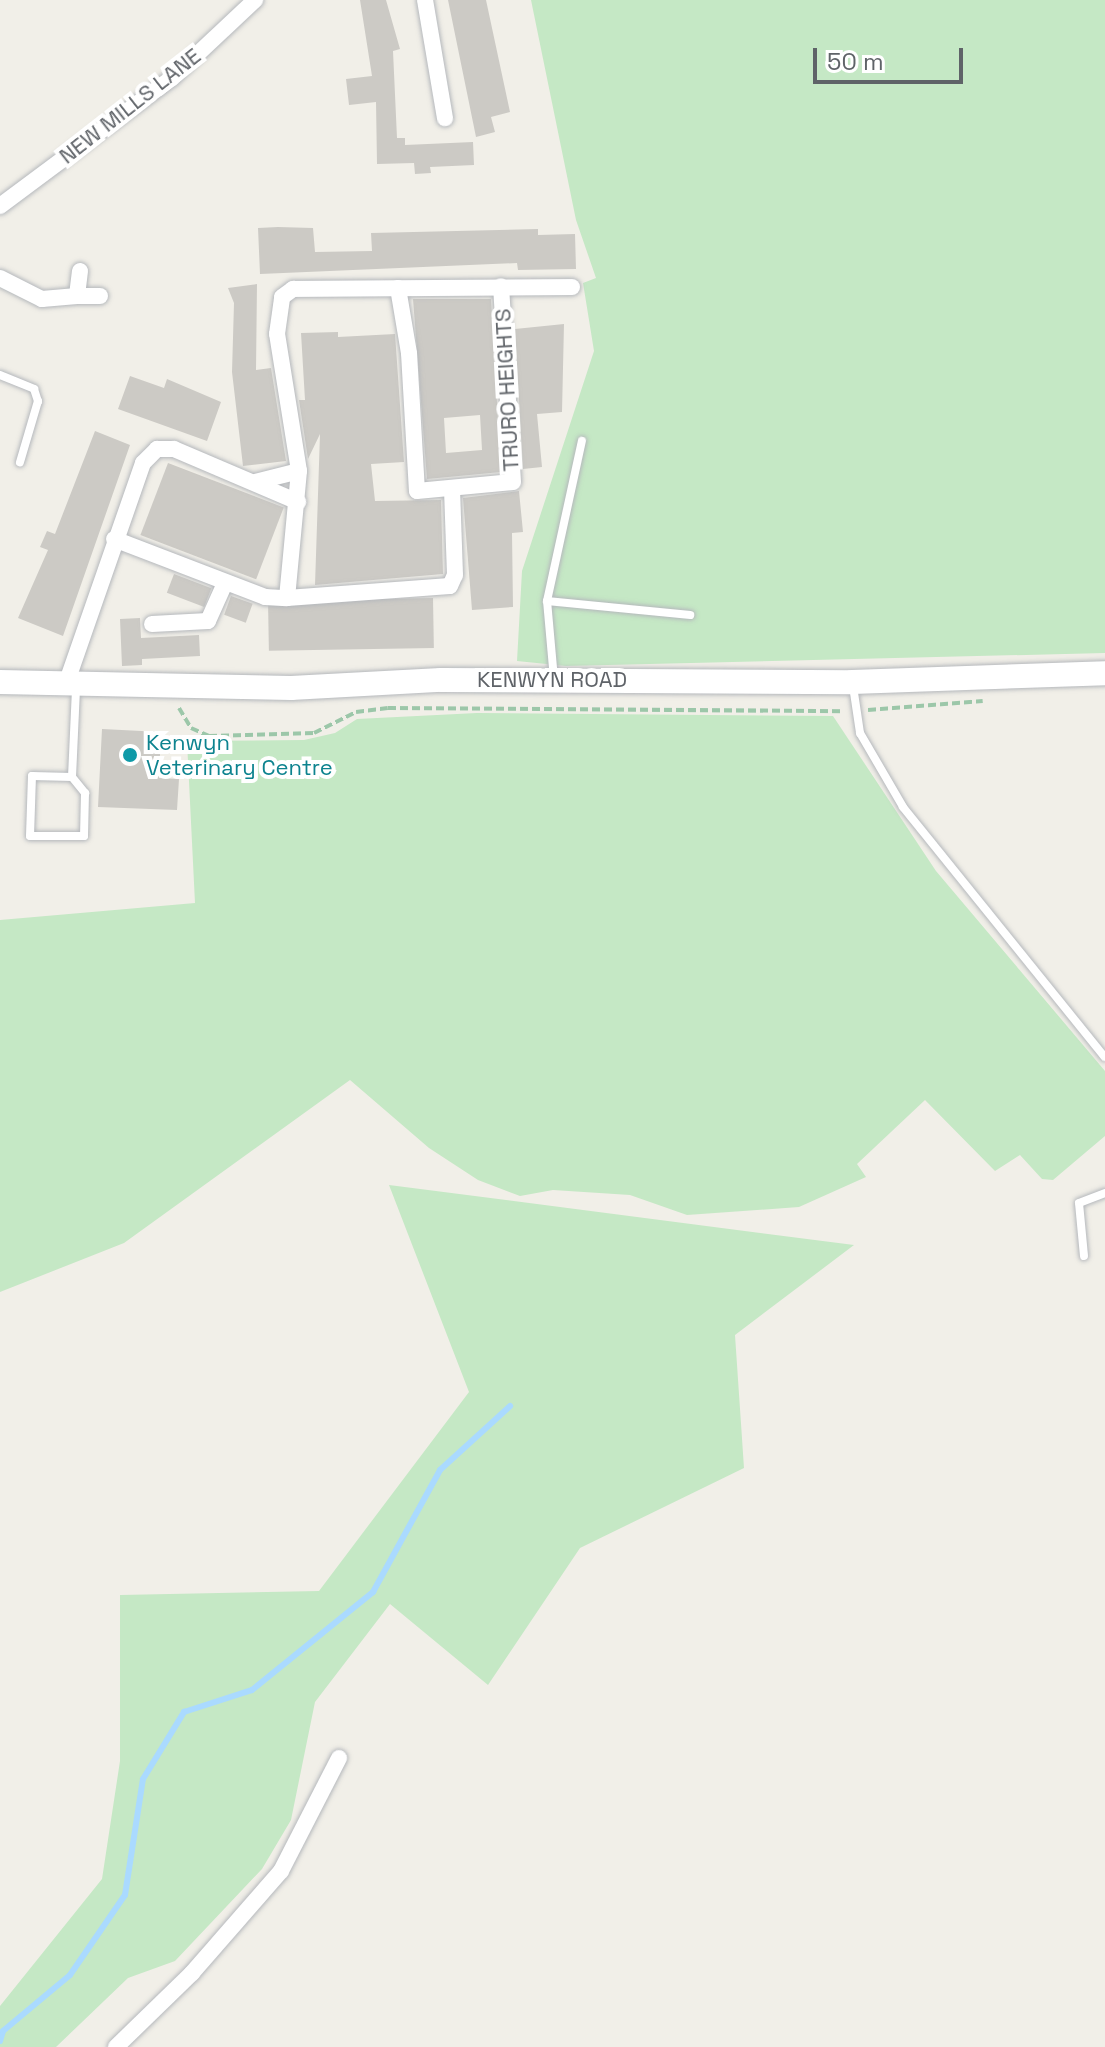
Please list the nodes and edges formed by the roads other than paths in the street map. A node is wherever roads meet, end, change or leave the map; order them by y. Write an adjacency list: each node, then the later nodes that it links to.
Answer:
1 (255, 0): 4 (street, NEW MILLS LANE)
2 (425, 0): 3 (street)
3 (445, 118)
4 (0, 206)
5 (80, 271): 10 (street)
6 (0, 278): 10 (street)
7 (501, 286): 8 (street, TRURO HEIGHTS); 9 (street, TRURO HEIGHTS); 17 (street, TRURO HEIGHTS)
8 (572, 287)
9 (398, 288): 15 (street, TRURO HEIGHTS); 17 (street, TRURO HEIGHTS)
10 (77, 296): 11 (street)
11 (100, 296)
12 (0, 375): 14 (lane)
13 (582, 441): 22 (lane)
14 (20, 462)
15 (299, 471): 16 (street); 18 (street, TRURO HEIGHTS)
16 (255, 482): 18 (street); 19 (street)
17 (452, 488): 21 (street)
18 (298, 502): 21 (street, TRURO HEIGHTS)
19 (114, 539): 20 (street); 29 (street)
20 (225, 583): 21 (street); 24 (street)
21 (287, 598)
22 (547, 601): 23 (lane); 26 (lane)
23 (690, 615)
24 (152, 624)
25 (1105, 673): 28 (main road, KENWYN ROAD)
26 (554, 680): 28 (main road, KENWYN ROAD); 29 (main road, KENWYN ROAD)
27 (0, 682): 29 (main road, KENWYN ROAD)
28 (852, 682): 31 (lane)
29 (71, 688): 30 (lane)
30 (72, 777): 30 (lane)
31 (1105, 1057)
32 (1105, 1193): 33 (lane)
33 (1084, 1256)
34 (339, 1758): 35 (street)
35 (116, 2047)

